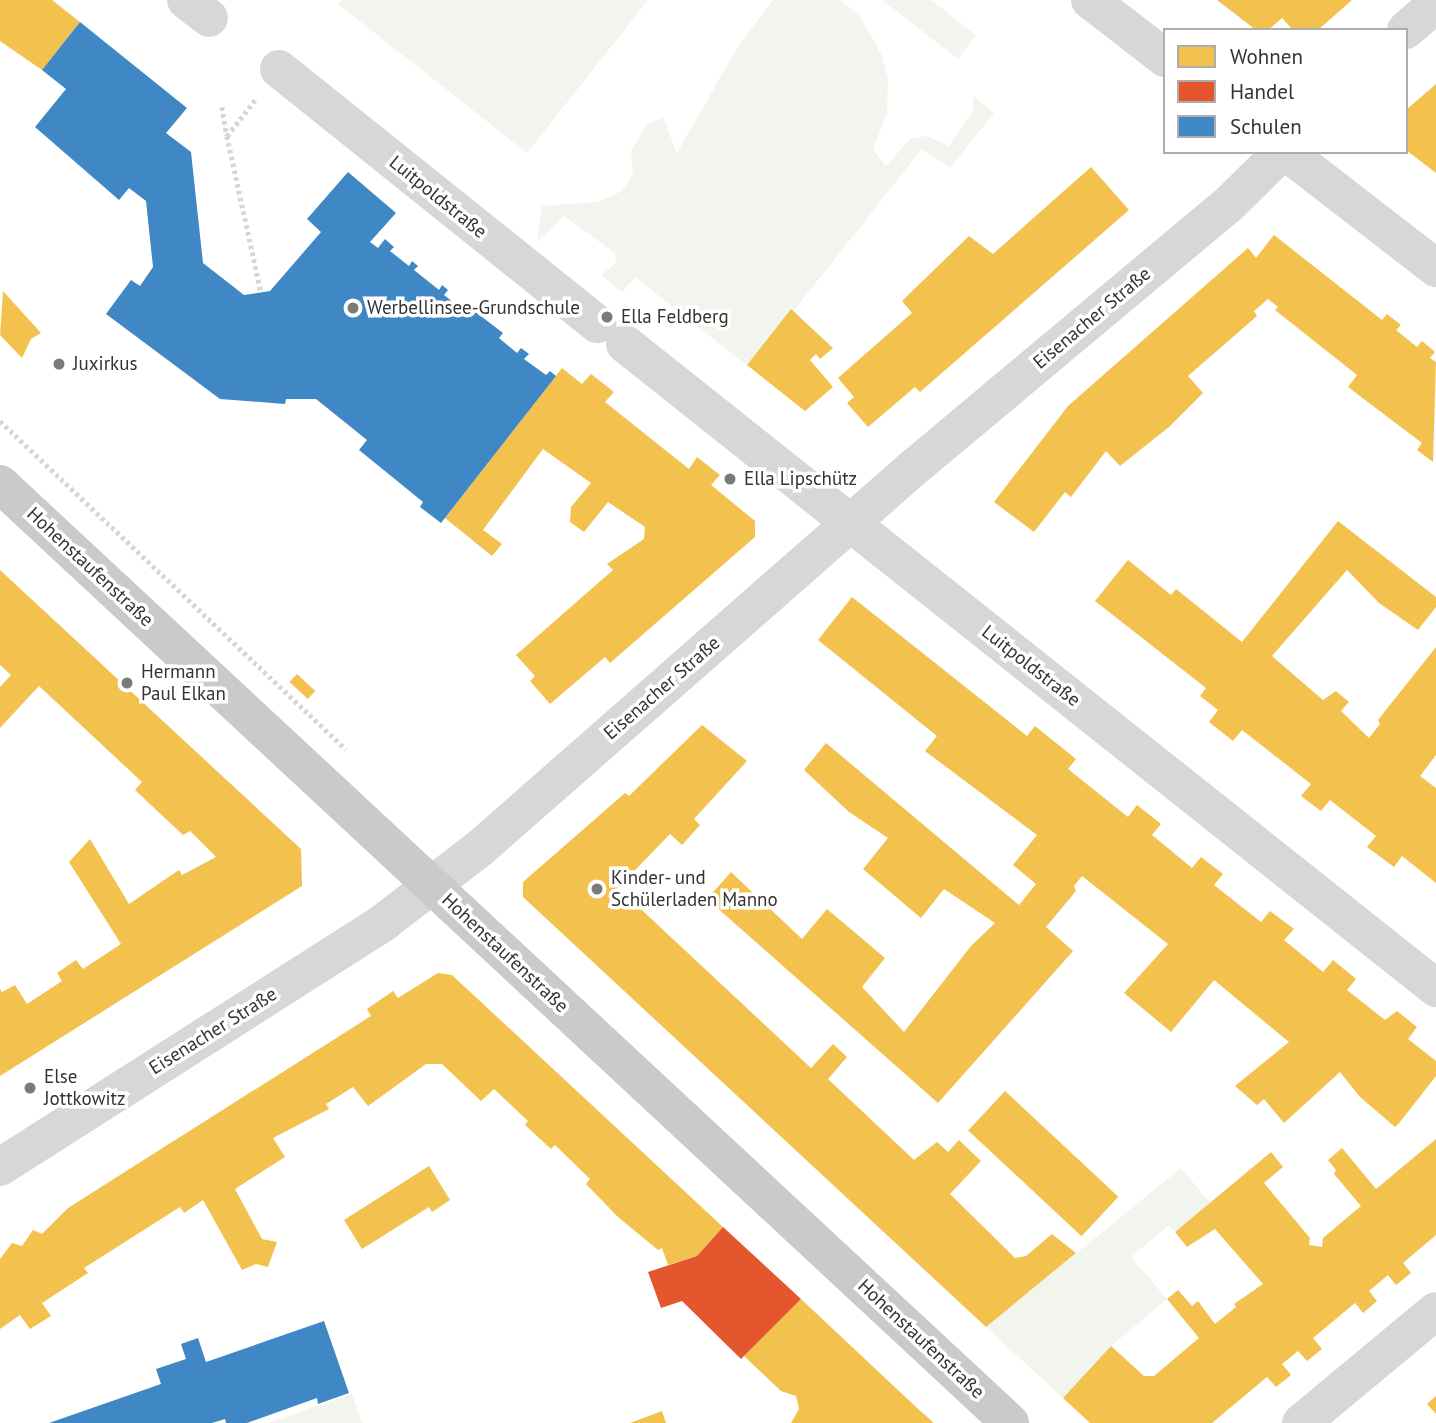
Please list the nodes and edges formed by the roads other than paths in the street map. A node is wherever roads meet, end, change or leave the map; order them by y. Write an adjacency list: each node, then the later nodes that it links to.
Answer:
1 (1090, 0): 4 (street)
2 (1436, 4): 3 (street)
3 (1408, 28)
4 (1163, 56)
5 (279, 69): 10 (street, Luitpoldstraße)
6 (1282, 154): 10 (street, Eisenacher Straße)
7 (1287, 154): 8 (street)
8 (1436, 268)
9 (0, 484): 11 (main road, Hohenstaufenstraße)
10 (850, 523): 11 (street, Eisenacher Straße); 12 (street, Luitpoldstraße)
11 (432, 885): 13 (street, Eisenacher Straße); 15 (main road, Hohenstaufenstraße)
12 (1436, 988)
13 (0, 1167)
14 (1436, 1311): 16 (street)
15 (1010, 1423)
16 (1301, 1423)

